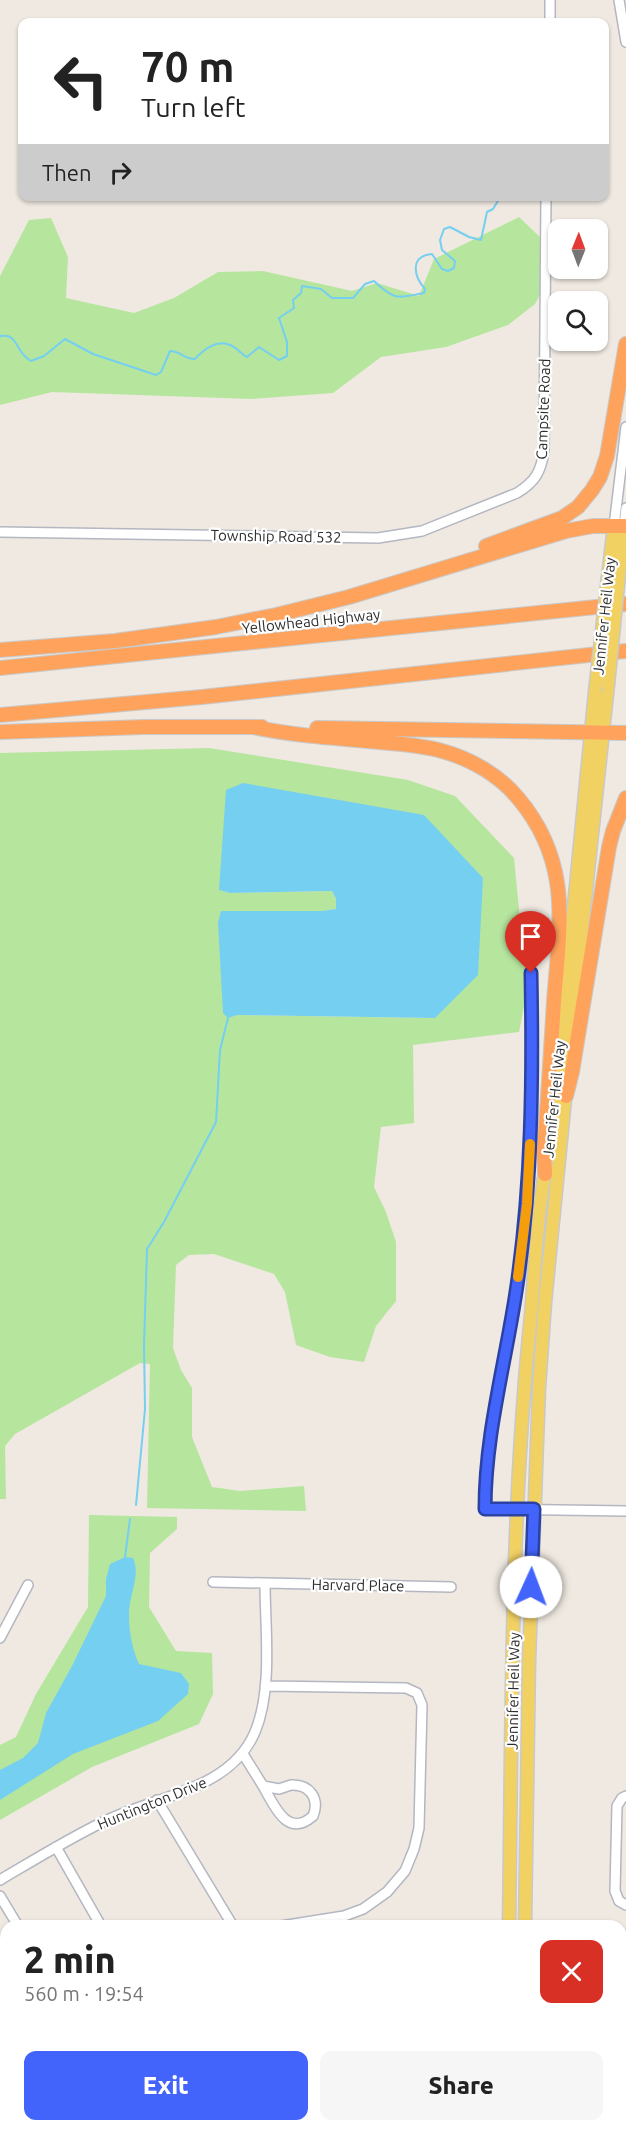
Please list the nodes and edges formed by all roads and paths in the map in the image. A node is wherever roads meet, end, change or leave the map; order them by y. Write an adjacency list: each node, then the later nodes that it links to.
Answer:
1 (550, 0): 3 (street)
2 (619, 0): 4 (street)
3 (550, 18)
4 (626, 42)
5 (546, 201): 8 (street, Campsite Road)
6 (626, 344): 13 (highway)
7 (626, 427): 10 (street)
8 (538, 476): 11 (street, Township Road 532)
9 (626, 508): 10 (street)
10 (621, 526): 12 (main road); 13 (highway)
11 (0, 532)
12 (614, 576): 21 (main road, Jennifer Heil Way, bridge); 21 (main road, bridge)
13 (389, 584): 15 (highway)
14 (626, 604): 17 (highway, Yellowhead Highway)
15 (0, 650)
16 (626, 651): 18 (highway)
17 (0, 668)
18 (0, 715)
19 (254, 727): 20 (highway); 21 (highway); 26 (highway)
20 (0, 732)
21 (597, 733): 22 (highway); 25 (main road, Jennifer Heil Way); 26 (main road, Jennifer Heil Way)
22 (626, 733)
23 (626, 798): 25 (highway)
24 (531, 973): 27 (street, Jennifer Heil Way)
25 (566, 1096): 28 (main road, Jennifer Heil Way)
26 (545, 1174): 27 (main road, Jennifer Heil Way)
27 (517, 1508): 28 (street); 48 (main road, Jennifer Heil Way)
28 (534, 1509): 29 (street); 49 (main road, Jennifer Heil Way)
29 (626, 1511)
30 (213, 1582): 31 (street, Harvard Place)
31 (265, 1583): 33 (street, Harvard Place); 35 (street, Huntington Drive)
32 (28, 1585): 34 (street)
33 (451, 1587)
34 (0, 1638)
35 (265, 1686): 36 (street, Huntington Drive); 47 (street)
36 (243, 1754): 37 (street); 39 (street, Huntington Drive)
37 (263, 1786): 37 (street)
38 (624, 1797): 43 (street)
39 (158, 1800): 40 (street, Huntington Drive); 46 (street)
40 (56, 1847): 41 (street, Huntington Drive); 45 (street)
41 (0, 1880)
42 (0, 1896): 44 (street)
43 (626, 1905)
44 (14, 1920)
45 (98, 1920)
46 (229, 1920)
47 (319, 1920)
48 (509, 1920)
49 (525, 1920)

